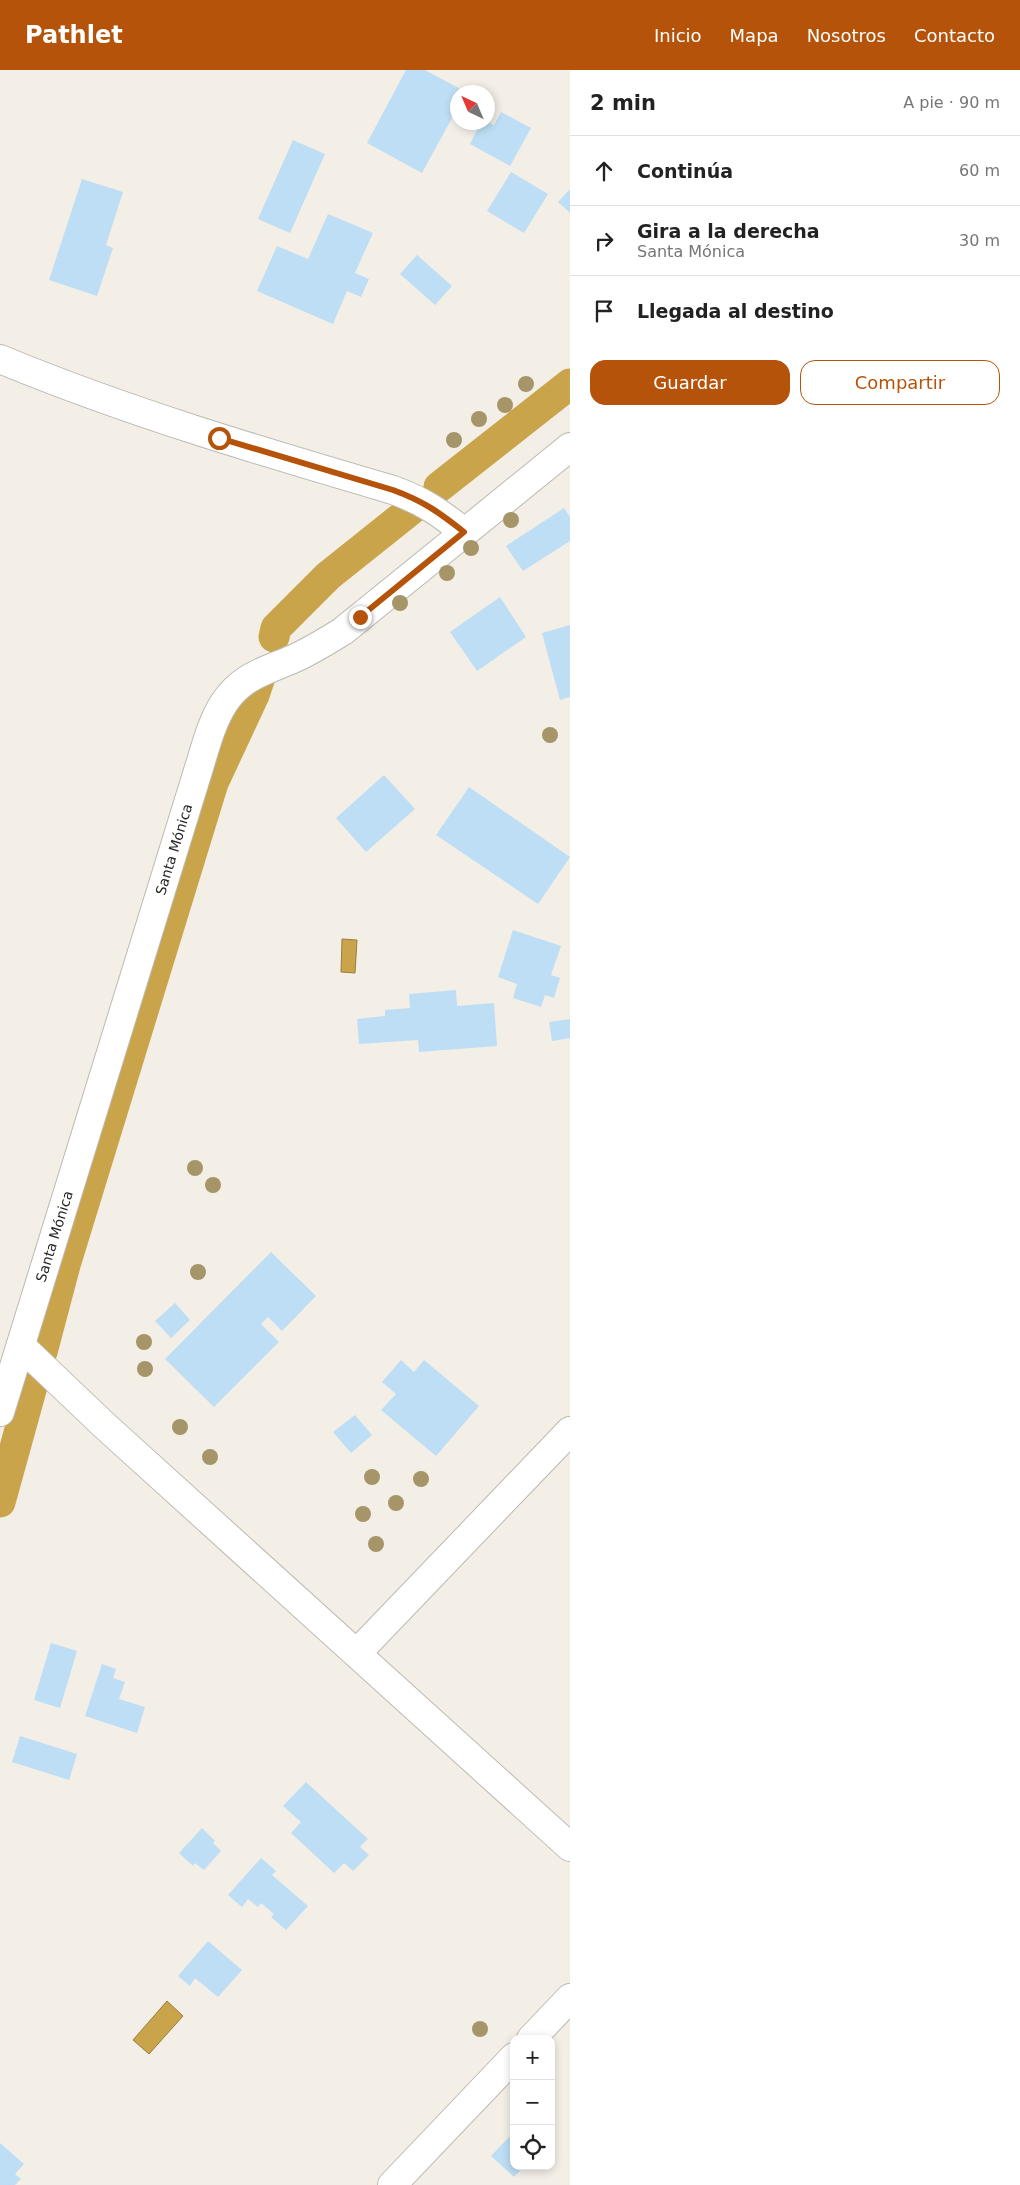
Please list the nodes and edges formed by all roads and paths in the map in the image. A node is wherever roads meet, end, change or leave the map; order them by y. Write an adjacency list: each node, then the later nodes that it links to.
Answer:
1 (0, 359): 3 (street)
2 (570, 447): 3 (street, Santa Mónica)
3 (464, 532): 4 (street, Santa Mónica)
4 (21, 1346): 5 (street, Santa Mónica); 7 (street)
5 (0, 1412)
6 (570, 1431): 7 (street)
7 (356, 1653): 8 (street)
8 (570, 1847)
9 (570, 1998): 10 (street)
10 (535, 2035)
11 (510, 2061): 12 (street)
12 (392, 2185)

